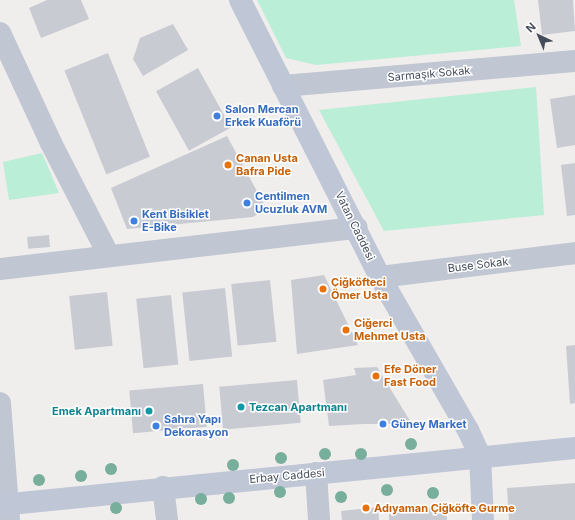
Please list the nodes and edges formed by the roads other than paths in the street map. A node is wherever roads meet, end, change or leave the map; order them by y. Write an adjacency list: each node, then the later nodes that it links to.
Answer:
1 (240, 0): 4 (street, Vatan Caddesi)
2 (0, 33): 7 (street)
3 (575, 61): 4 (street, Sarmaşık Sokak)
4 (283, 86): 5 (street, Vatan Caddesi)
5 (357, 228): 7 (street); 9 (street, Vatan Caddesi)
6 (575, 253): 9 (street, Buse Sokak)
7 (109, 256): 8 (street)
8 (0, 269)
9 (380, 277): 12 (street, Vatan Caddesi)
10 (0, 403): 15 (street)
11 (575, 448): 12 (street, Erbay Caddesi)
12 (480, 456): 13 (street, Erbay Caddesi); 18 (street, Vatan Caddesi)
13 (316, 473): 14 (street, Erbay Caddesi); 17 (street)
14 (163, 487): 15 (street, Erbay Caddesi); 16 (street)
15 (5, 510)
16 (167, 520)
17 (320, 520)
18 (482, 520)

